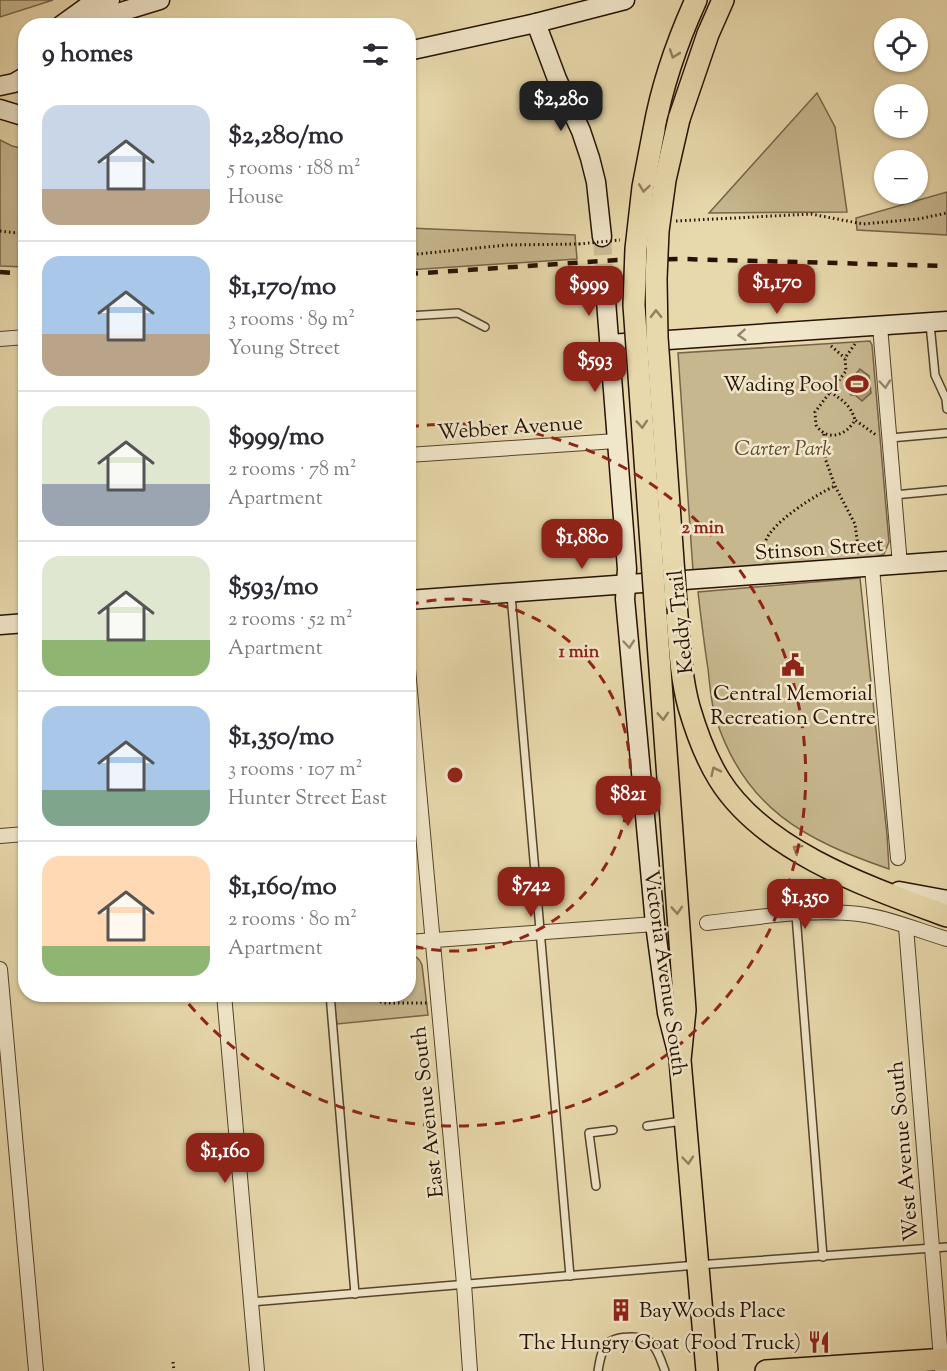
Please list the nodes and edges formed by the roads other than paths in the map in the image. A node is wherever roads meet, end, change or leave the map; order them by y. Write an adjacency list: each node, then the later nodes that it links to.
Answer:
1 (112, 0): 6 (street); 7 (street)
2 (160, 0): 6 (street)
3 (625, 0): 10 (street)
4 (696, 0): 58 (main road, one-way to 58, bridge)
5 (723, 0): 44 (main road, one-way to 5, bridge)
6 (142, 6): 8 (street); 9 (street)
7 (71, 18)
8 (102, 18)
9 (128, 18)
10 (536, 23): 11 (street); 16 (street)
11 (416, 49)
12 (18, 81): 13 (street)
13 (0, 86)
14 (0, 108): 15 (street)
15 (18, 114)
16 (611, 239)
17 (605, 288): 24 (street, Victoria Avenue South)
18 (416, 316): 21 (lane)
19 (939, 322): 20 (street); 25 (lane)
20 (873, 326): 24 (street, one-way to 24); 27 (street, one-way to 27)
21 (485, 327)
22 (18, 338): 23 (street)
23 (0, 339)
24 (609, 344): 28 (street, Victoria Avenue South)
25 (947, 409)
26 (947, 433): 27 (lane)
27 (889, 436): 31 (street)
28 (616, 441): 29 (street, Webber Avenue); 35 (street, Victoria Avenue South)
29 (416, 455)
30 (947, 490): 31 (lane)
31 (894, 495): 33 (street)
32 (947, 561): 33 (street, Stinson Street)
33 (900, 565): 34 (street, Stinson Street)
34 (867, 568): 35 (street, Stinson Street); 43 (street)
35 (625, 586): 36 (street, Stinson Street); 49 (street, Victoria Avenue South, one-way to 49)
36 (511, 592): 37 (street, Stinson Street); 51 (lane)
37 (416, 599)
38 (18, 624): 39 (street)
39 (0, 625)
40 (416, 760): 53 (street, East Avenue South)
41 (18, 835): 42 (street)
42 (0, 836)
43 (898, 858)
44 (868, 885): 45 (street); 47 (main road)
45 (947, 900)
46 (796, 915): 48 (street); 50 (street); 65 (lane)
47 (947, 916)
48 (707, 923)
49 (655, 924): 51 (street); 58 (street, Victoria Avenue South)
50 (906, 927): 52 (street); 64 (street, West Avenue South)
51 (540, 933): 53 (street); 67 (lane)
52 (947, 939)
53 (432, 941): 54 (street); 68 (street, East Avenue South)
54 (416, 942)
55 (0, 969): 72 (street)
56 (225, 1002): 70 (street)
57 (331, 1002): 69 (lane)
58 (680, 1060): 59 (main road, Victoria Avenue South)
59 (685, 1121): 60 (lane); 66 (main road, Victoria Avenue South, one-way to 66)
60 (648, 1126)
61 (613, 1130): 62 (lane)
62 (596, 1186)
63 (947, 1247): 64 (lane)
64 (932, 1248): 65 (lane); 71 (street, West Avenue South)
65 (823, 1257): 66 (lane)
66 (697, 1265): 67 (lane); 77 (main road, Victoria Avenue South)
67 (570, 1276): 68 (lane)
68 (464, 1284): 69 (lane); 74 (street, East Avenue South)
69 (354, 1294): 70 (lane)
70 (252, 1302): 73 (street)
71 (943, 1363): 78 (main road)
72 (36, 1371)
73 (257, 1371)
74 (470, 1371)
75 (598, 1371): 76 (lane)
76 (665, 1371)
77 (707, 1371)
78 (766, 1371)

